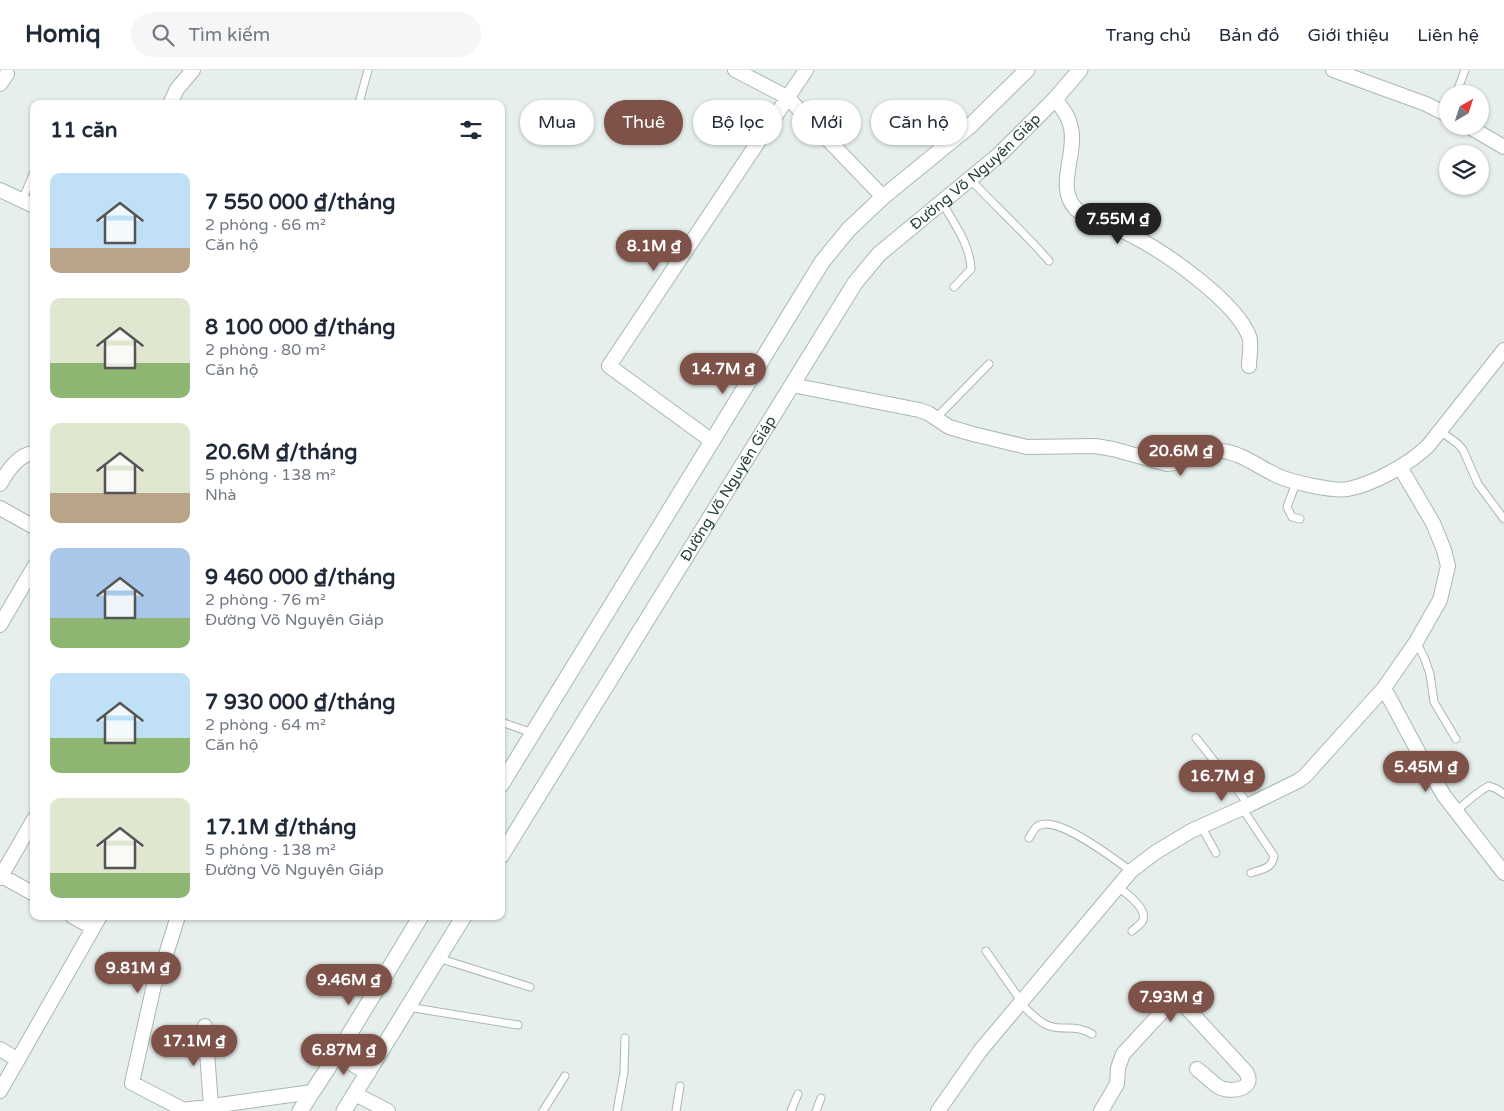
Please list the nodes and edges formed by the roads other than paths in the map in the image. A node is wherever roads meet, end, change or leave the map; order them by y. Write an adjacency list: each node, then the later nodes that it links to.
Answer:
1 (193, 70): 12 (street)
2 (368, 70): 13 (lane)
3 (735, 70): 10 (street)
4 (806, 70): 10 (street)
5 (1027, 70): 19 (main road)
6 (1080, 70): 11 (main road, Đường Võ Nguyên Giáp)
7 (1333, 70): 14 (street)
8 (1465, 70): 9 (lane)
9 (1459, 85)
10 (788, 97): 19 (street); 30 (street)
11 (1055, 99): 17 (main road, Đường Võ Nguyên Giáp); 26 (street)
12 (172, 100)
13 (360, 100)
14 (1439, 110)
15 (1484, 135): 16 (street)
16 (1503, 146)
17 (970, 179): 20 (main road, Đường Võ Nguyên Giáp); 22 (lane)
18 (0, 190): 21 (street)
19 (883, 197): 30 (main road)
20 (942, 202): 23 (lane); 27 (main road, Đường Võ Nguyên Giáp)
21 (28, 204)
22 (1049, 261)
23 (954, 287)
24 (1504, 350): 29 (street)
25 (990, 364): 28 (lane)
26 (1249, 366)
27 (792, 385): 28 (street); 54 (main road, Đường Võ Nguyên Giáp)
28 (936, 418): 33 (street)
29 (1440, 431): 32 (street); 36 (lane)
30 (712, 441): 44 (main road)
31 (30, 454): 34 (street)
32 (1400, 467): 33 (street); 41 (street)
33 (1296, 483): 37 (lane)
34 (0, 484)
35 (0, 508): 38 (street)
36 (1504, 519)
37 (1300, 520)
38 (30, 525)
39 (30, 574): 40 (street)
40 (0, 625)
41 (1416, 642): 42 (street); 46 (lane)
42 (1384, 688): 49 (street); 50 (street)
43 (505, 723): 44 (lane)
44 (533, 733): 47 (main road)
45 (1196, 738): 49 (lane)
46 (1456, 739)
47 (505, 778)
48 (1504, 794): 50 (lane)
49 (1246, 807): 52 (street); 57 (lane)
50 (1456, 811): 58 (street)
51 (30, 826): 59 (street)
52 (1201, 826): 55 (lane); 56 (street)
53 (1029, 838): 56 (lane)
54 (505, 850)
55 (1216, 853)
56 (1131, 871): 60 (street)
57 (1251, 873)
58 (1504, 873)
59 (0, 876): 61 (street)
60 (1118, 887): 66 (lane); 70 (street)
61 (30, 892)
62 (177, 920): 88 (street)
63 (419, 920): 77 (main road)
64 (462, 920): 68 (main road)
65 (96, 922): 78 (street)
66 (1132, 930)
67 (986, 951): 70 (lane)
68 (438, 958): 69 (lane); 71 (main road)
69 (530, 987)
70 (1021, 1002): 74 (lane); 97 (street)
71 (408, 1006): 72 (lane); 80 (main road)
72 (518, 1025)
73 (206, 1026): 88 (street)
74 (1092, 1034)
75 (625, 1038): 93 (lane)
76 (0, 1049): 78 (street)
77 (337, 1054): 80 (main road); 84 (main road)
78 (18, 1060): 83 (street)
79 (1197, 1069): 98 (street)
80 (368, 1073): 85 (main road)
81 (564, 1076): 92 (lane)
82 (680, 1086): 94 (lane)
83 (0, 1091)
84 (312, 1092): 88 (street); 89 (main road)
85 (355, 1094): 90 (main road); 91 (street)
86 (798, 1094): 95 (lane)
87 (821, 1098): 96 (lane)
88 (211, 1106)
89 (300, 1111)
90 (344, 1111)
91 (388, 1111)
92 (543, 1111)
93 (617, 1111)
94 (676, 1111)
95 (792, 1111)
96 (816, 1111)
97 (938, 1111)
98 (1101, 1111)

